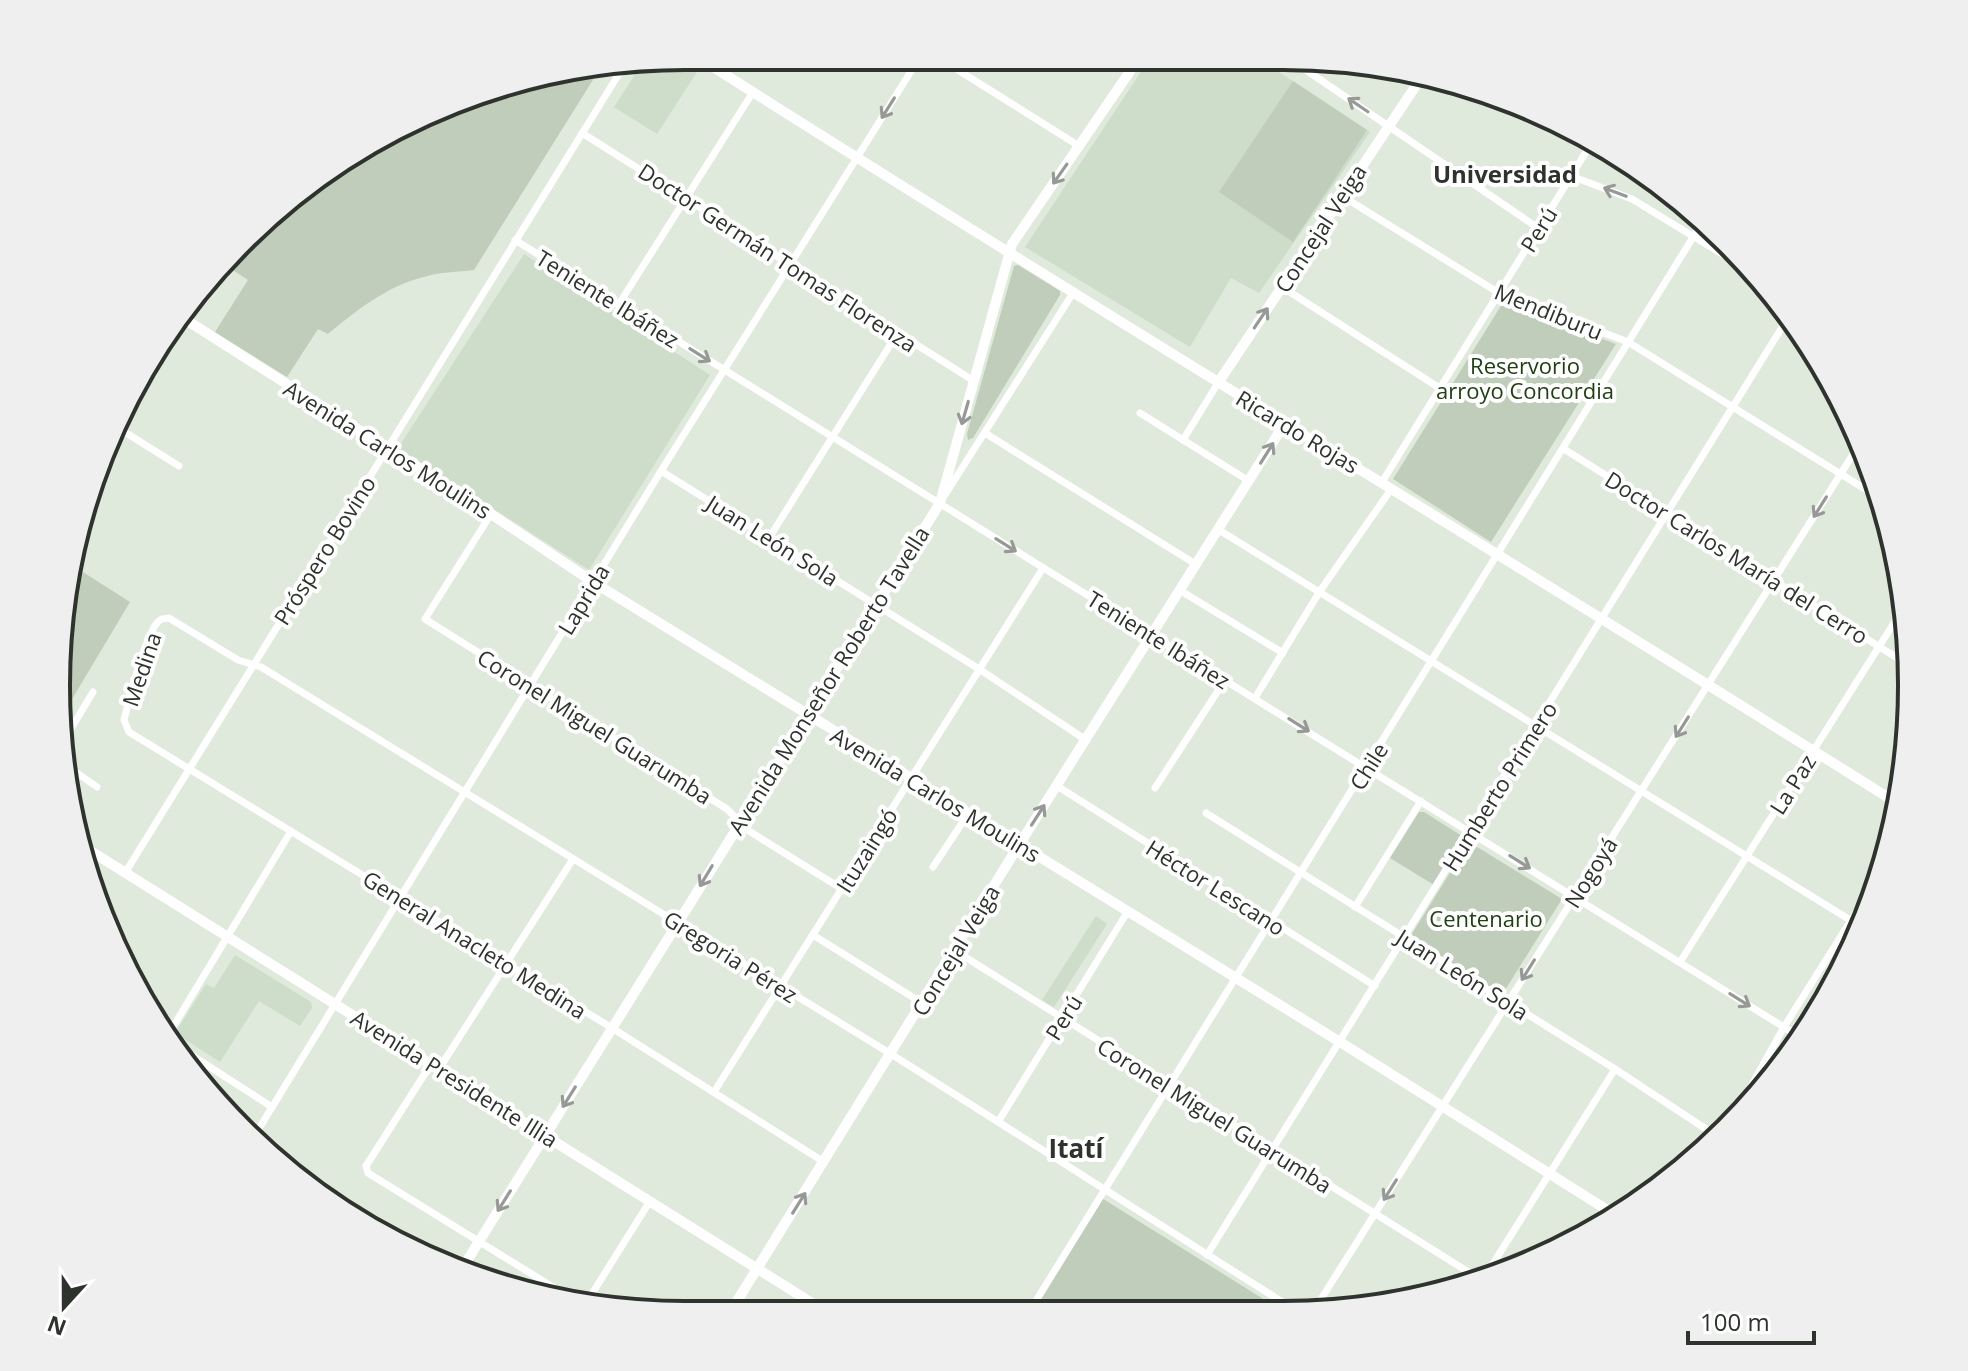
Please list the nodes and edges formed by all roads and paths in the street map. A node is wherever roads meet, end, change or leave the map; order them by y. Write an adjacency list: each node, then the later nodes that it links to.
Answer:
1 (718, 70): 8 (street, Ricardo Rojas)
2 (912, 70): 13 (street, Laprida, one-way to 13)
3 (958, 70): 11 (street)
4 (1130, 70): 11 (street, Avenida Monseñor Roberto Tavella)
5 (1307, 71): 9 (street, one-way to 5)
6 (619, 74): 10 (street, Próspero Bovino)
7 (1416, 85): 9 (street, Concejal Veiga)
8 (753, 92): 13 (street, Ricardo Rojas); 16 (street)
9 (1388, 126): 15 (street, Concejal Veiga); 17 (street)
10 (582, 133): 16 (street, Doctor Germán Tomas Florenza); 20 (street, Próspero Bovino)
11 (1079, 146): 21 (street, Avenida Monseñor Roberto Tavella, one-way to 21)
12 (1587, 150): 14 (street, Perú)
13 (858, 157): 21 (street, Ricardo Rojas); 23 (street, Laprida)
14 (1571, 176): 17 (street, Perú); 19 (street, one-way to 14)
15 (1342, 196): 24 (street, Concejal Veiga); 26 (street, Mendiburu)
16 (686, 198): 23 (street, Doctor Germán Tomas Florenza); 27 (street)
17 (1538, 228): 26 (street, Perú)
18 (1697, 231): 19 (street, Chile)
19 (1693, 236): 22 (street); 31 (street, Chile)
20 (515, 240): 27 (street, Teniente Ibáñez); 43 (street, Próspero Bovino)
21 (1009, 253): 25 (street, Ricardo Rojas); 33 (street, Avenida Monseñor Roberto Tavella)
22 (1721, 253)
23 (790, 265): 30 (street, Doctor Germán Tomas Florenza); 32 (street, Laprida)
24 (1282, 287): 34 (street, Concejal Veiga, one-way to 24); 35 (street)
25 (1073, 293): 34 (street, Ricardo Rojas); 40 (street)
26 (1499, 293): 31 (street, Mendiburu); 35 (street, Perú)
27 (619, 304): 32 (street, Teniente Ibáñez, one-way to 32)
28 (189, 322): 43 (street, Avenida Carlos Moulins)
29 (1782, 327): 36 (street, Humberto Primero)
30 (897, 334): 33 (street, Doctor Germán Tomas Florenza); 41 (street)
31 (1628, 342): 36 (street, Mendiburu); 44 (street, Chile)
32 (725, 370): 41 (street, Teniente Ibáñez); 47 (street, Laprida)
33 (974, 381): 52 (street, Avenida Monseñor Roberto Tavella, one-way to 52)
34 (1218, 383): 38 (street, Ricardo Rojas); 42 (street)
35 (1441, 389): 50 (street, Perú)
36 (1734, 407): 48 (street, Mendiburu); 53 (street, Humberto Primero)
37 (1140, 413): 42 (street)
38 (1285, 423): 49 (street, Concejal Veiga, one-way to 38); 50 (street, Ricardo Rojas)
39 (125, 432): 46 (street)
40 (985, 433): 52 (street); 58 (street)
41 (833, 436): 52 (street, Teniente Ibáñez); 56 (street)
42 (1183, 440): 49 (street)
43 (387, 448): 54 (street, Avenida Carlos Moulins); 73 (street, Próspero Bovino)
44 (1564, 449): 53 (street, Doctor Carlos María del Cerro); 57 (street, Chile)
45 (1853, 455): 48 (street, Nogoyá)
46 (179, 466)
47 (661, 471): 56 (street, Juan León Sola); 61 (street, Laprida)
48 (1841, 474): 51 (street, Mendiburu); 60 (street, Nogoyá, one-way to 60)
49 (1249, 481): 55 (street, Concejal Veiga)
50 (1387, 485): 57 (street, Ricardo Rojas); 63 (street, Perú)
51 (1865, 489)
52 (940, 503): 59 (street, Teniente Ibáñez, one-way to 59); 64 (street, Avenida Monseñor Roberto Tavella)
53 (1668, 513): 60 (street, Doctor Carlos María del Cerro); 66 (street, Humberto Primero)
54 (491, 514): 61 (street, Avenida Carlos Moulins); 77 (street, Coronel Miguel Guarumba)
55 (1219, 530): 58 (street, Concejal Veiga); 63 (street)
56 (769, 538): 64 (street, Juan León Sola)
57 (1499, 554): 66 (street, Ricardo Rojas); 72 (street, Chile)
58 (1197, 565): 62 (street, Concejal Veiga)
59 (1043, 568): 68 (street, Teniente Ibáñez); 74 (street, Ituzaingó)
60 (1774, 580): 69 (street, Doctor Carlos María del Cerro); 76 (street, Nogoyá)
61 (593, 582): 77 (street, Laprida); 80 (street, Avenida Carlos Moulins)
62 (1181, 591): 68 (street, Concejal Veiga); 70 (street)
63 (1320, 591): 70 (street, Perú); 72 (street)
64 (876, 604): 74 (street, Juan León Sola); 80 (street, Avenida Monseñor Roberto Tavella)
65 (169, 618): 73 (street, Gregoria Pérez); 83 (street, Medina)
66 (1603, 618): 76 (street, Ricardo Rojas); 81 (street, Humberto Primero)
67 (1895, 622): 69 (street, La Paz)
68 (1153, 635): 75 (street, Teniente Ibáñez); 84 (street, Concejal Veiga)
69 (1879, 646): 71 (street, Doctor Carlos María del Cerro); 85 (street, La Paz)
70 (1283, 653): 79 (street, Perú)
71 (1897, 658)
72 (1433, 661): 81 (street); 86 (street, Chile)
73 (253, 664): 87 (street, Próspero Bovino); 94 (street, Gregoria Pérez)
74 (979, 669): 84 (street, Juan León Sola); 89 (street, Ituzaingó)
75 (1225, 680): 79 (street, Teniente Ibáñez); 92 (street)
76 (1708, 684): 85 (street, Ricardo Rojas); 93 (street, Nogoyá, one-way to 93)
77 (530, 686): 94 (street, Laprida); 99 (street, Coronel Miguel Guarumba)
78 (93, 692): 82 (street)
79 (1255, 698): 86 (street, Teniente Ibáñez, one-way to 86)
80 (806, 715): 89 (street, Avenida Carlos Moulins); 99 (street, Avenida Monseñor Roberto Tavella)
81 (1537, 725): 93 (street); 101 (street, Humberto Primero)
82 (71, 728)
83 (125, 728): 87 (street, General Anacleto Medina)
84 (1086, 740): 90 (street, Concejal Veiga)
85 (1814, 751): 95 (street, Ricardo Rojas); 104 (street, La Paz)
86 (1366, 768): 96 (street, Teniente Ibáñez); 108 (street, Chile)
87 (189, 769): 100 (street, General Anacleto Medina); 107 (street, Próspero Bovino)
88 (76, 772): 91 (street)
89 (910, 778): 98 (street, Avenida Carlos Moulins); 109 (street, Ituzaingó)
90 (1057, 786): 102 (street, Concejal Veiga, one-way to 90); 115 (street, Héctor Lescano)
91 (97, 787)
92 (1155, 788)
93 (1642, 791): 104 (street); 110 (street, Nogoyá)
94 (464, 792): 105 (street, Gregoria Pérez); 111 (street, Laprida)
95 (1888, 797)
96 (1421, 801): 101 (street, Teniente Ibáñez); 112 (street)
97 (1206, 813): 108 (street, Juan León Sola)
98 (968, 814): 102 (street, Avenida Carlos Moulins); 106 (street)
99 (740, 821): 109 (street, Coronel Miguel Guarumba); 116 (street, Avenida Monseñor Roberto Tavella, one-way to 116)
100 (291, 831): 111 (street, General Anacleto Medina); 118 (street)
101 (1471, 831): 110 (street, Teniente Ibáñez, one-way to 110); 119 (street, Humberto Primero)
102 (1019, 845): 113 (street, Avenida Carlos Moulins); 120 (street, Concejal Veiga)
103 (94, 855): 107 (street, Avenida Presidente Illia)
104 (1747, 856): 114 (street); 121 (street, La Paz)
105 (573, 859): 116 (street, Gregoria Pérez); 122 (street)
106 (933, 867)
107 (125, 873): 118 (street, Avenida Presidente Illia)
108 (1300, 873): 112 (street, Juan León Sola); 115 (street, Chile)
109 (842, 889): 117 (street, Ituzaingó)
110 (1575, 897): 121 (street, Teniente Ibáñez); 126 (street, Nogoyá, one-way to 126)
111 (401, 898): 122 (street, General Anacleto Medina); 128 (street, Laprida)
112 (1355, 907): 119 (street, Juan León Sola)
113 (1128, 911): 123 (street, Avenida Carlos Moulins); 129 (street, Perú)
114 (1851, 921): 131 (street)
115 (1270, 922): 123 (street, Chile); 124 (street, Héctor Lescano)
116 (677, 923): 125 (street, Gregoria Pérez); 132 (street, Avenida Monseñor Roberto Tavella)
117 (813, 935): 125 (street, Ituzaingó); 127 (street)
118 (228, 936): 128 (street, Avenida Presidente Illia); 130 (street)
119 (1405, 937): 124 (street, Humberto Primero); 126 (street, Juan León Sola)
120 (954, 950): 127 (street, Concejal Veiga); 129 (street, Coronel Miguel Guarumba)
121 (1680, 962): 131 (street, Teniente Ibáñez, one-way to 131)
122 (508, 963): 132 (street, General Anacleto Medina); 137 (street)
123 (1236, 978): 134 (street, Avenida Carlos Moulins); 140 (street, Chile)
124 (1375, 986): 134 (street, Humberto Primero)
125 (780, 987): 135 (street, Gregoria Pérez); 141 (street, Ituzaingó)
126 (1508, 1002): 138 (street, Juan León Sola); 142 (street, Nogoyá)
127 (922, 1003): 135 (street, Concejal Veiga)
128 (337, 1004): 137 (street, Avenida Presidente Illia); 143 (street, Laprida)
129 (1062, 1019): 140 (street, Coronel Miguel Guarumba); 144 (street, Perú)
130 (173, 1026)
131 (1784, 1027): 133 (street, Teniente Ibáñez); 139 (street)
132 (612, 1028): 141 (street, General Anacleto Medina); 147 (street, Avenida Monseñor Roberto Tavella, one-way to 147)
133 (1791, 1031)
134 (1340, 1042): 142 (street, Avenida Carlos Moulins); 148 (street, Humberto Primero)
135 (891, 1054): 144 (street, Gregoria Pérez); 149 (street, Concejal Veiga)
136 (195, 1058): 143 (street)
137 (435, 1067): 147 (street, Avenida Presidente Illia); 155 (street)
138 (1615, 1069): 146 (street, Juan León Sola); 150 (street)
139 (1755, 1079)
140 (1170, 1087): 148 (street, Coronel Miguel Guarumba); 151 (street, Chile)
141 (714, 1092): 149 (street, General Anacleto Medina)
142 (1443, 1106): 150 (street, Avenida Carlos Moulins); 154 (street, Nogoyá, one-way to 154)
143 (272, 1107): 145 (street, Laprida)
144 (998, 1122): 151 (street, Gregoria Pérez)
145 (259, 1129)
146 (1708, 1130)
147 (545, 1135): 152 (street, Avenida Presidente Illia); 155 (street, Avenida Monseñor Roberto Tavella, one-way to 155)
148 (1272, 1151): 154 (street, Coronel Miguel Guarumba); 156 (street, Humberto Primero)
149 (824, 1162): 159 (street, Concejal Veiga, one-way to 149)
150 (1549, 1173): 153 (street, Avenida Carlos Moulins); 158 (street)
151 (1106, 1190): 156 (street, Gregoria Pérez); 166 (street, Chile)
152 (650, 1201): 159 (street, Avenida Presidente Illia); 162 (street)
153 (1606, 1209)
154 (1375, 1215): 160 (street, Coronel Miguel Guarumba); 163 (street, Nogoyá)
155 (479, 1240): 157 (street, Avenida Monseñor Roberto Tavella); 161 (street)
156 (1207, 1255): 167 (street, Gregoria Pérez)
157 (467, 1260)
158 (1493, 1263)
159 (757, 1269): 164 (street, Concejal Veiga); 165 (street, Avenida Presidente Illia)
160 (1468, 1272)
161 (554, 1286)
162 (591, 1294)
163 (1321, 1300)
164 (737, 1301)
165 (809, 1301)
166 (1036, 1301)
167 (1281, 1301)

